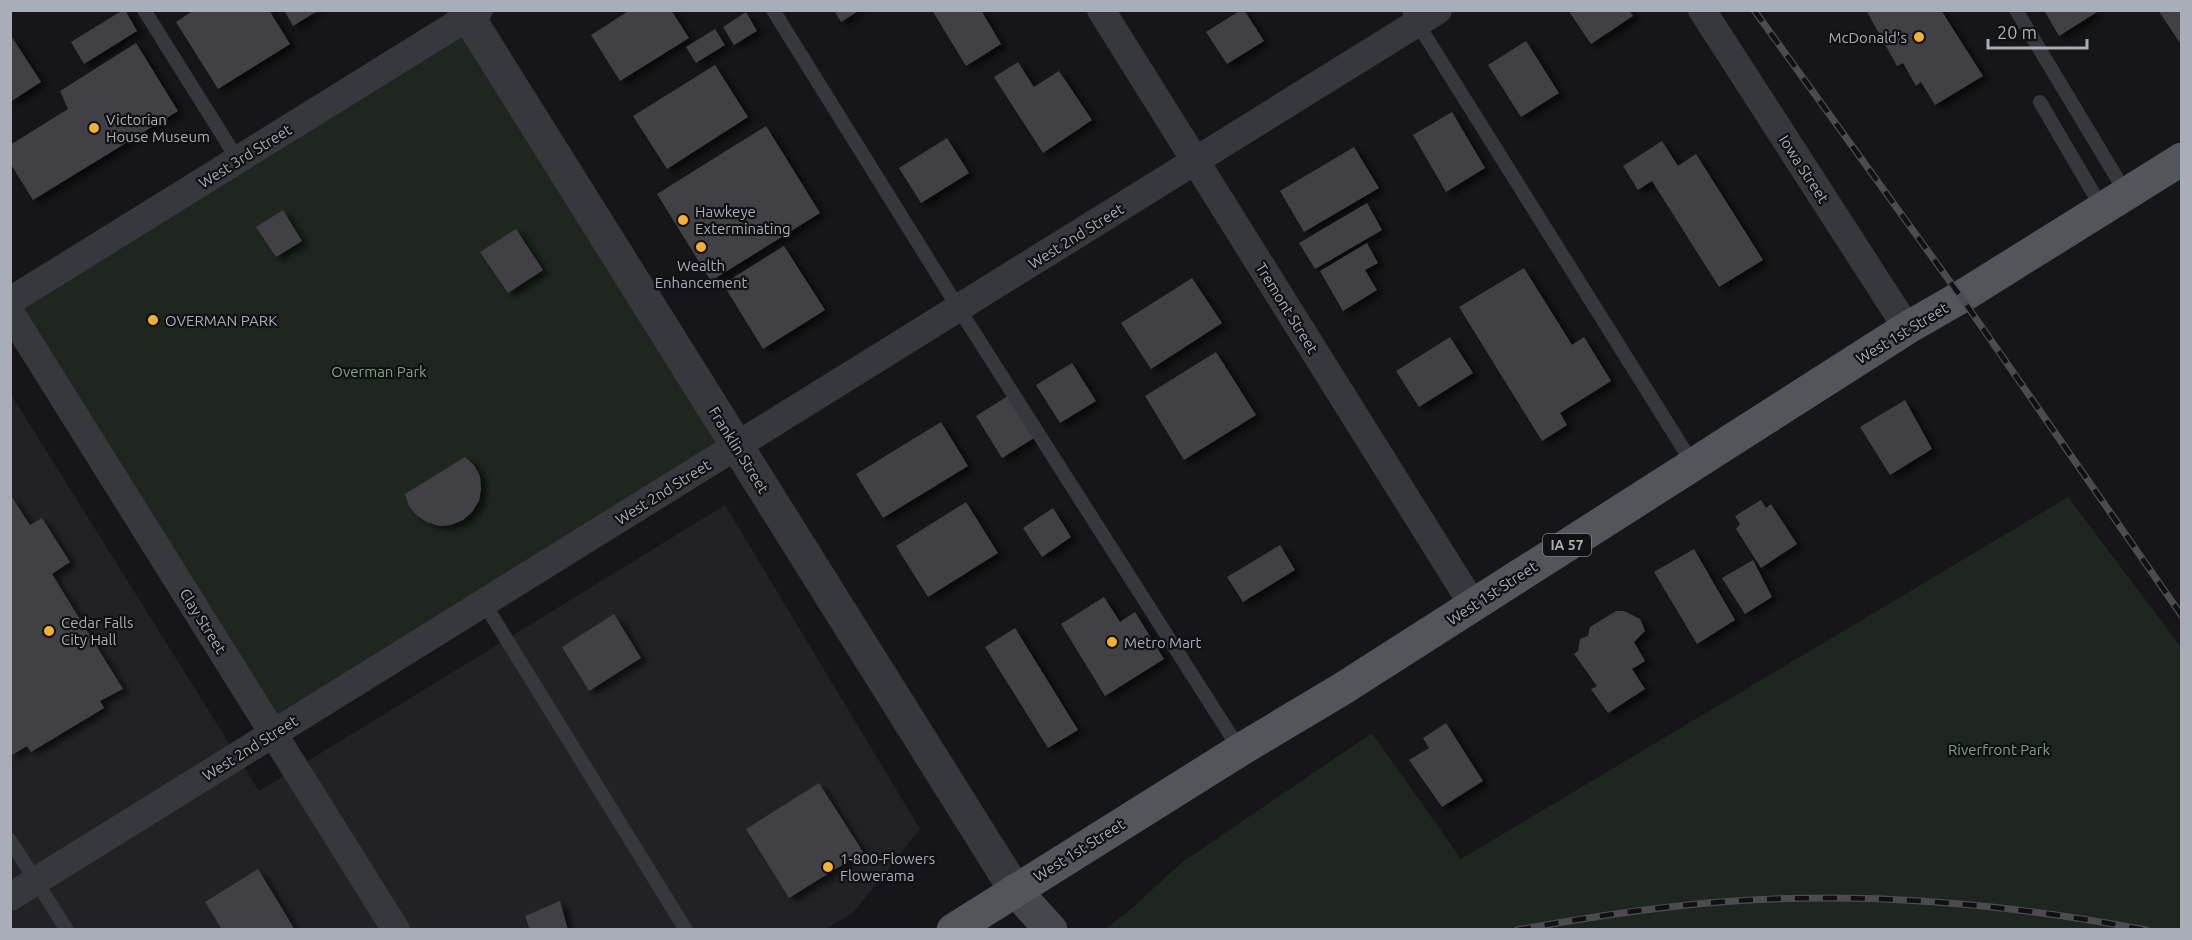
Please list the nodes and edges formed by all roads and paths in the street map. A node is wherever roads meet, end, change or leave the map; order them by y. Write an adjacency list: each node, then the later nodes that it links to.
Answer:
1 (144, 10): 10 (lane)
2 (773, 10): 14 (lane)
3 (1101, 10): 11 (street, Tremont Street)
4 (1701, 10): 16 (street, Iowa Street)
5 (2016, 10): 12 (lane)
6 (470, 13): 10 (street, West 3rd Street); 17 (street, Franklin Street)
7 (1422, 15): 11 (street, West 2nd Street); 18 (lane)
8 (2040, 102): 12 (lane)
9 (2181, 159): 12 (main road, West 1st Street / IA 57)
10 (238, 160): 13 (street, West 3rd Street)
11 (1196, 161): 14 (street, West 2nd Street); 20 (street, Tremont Street)
12 (2114, 201): 16 (main road, West 1st Street / IA 57)
13 (10, 301)
14 (959, 309): 17 (street, West 2nd Street); 22 (lane)
15 (10, 312): 21 (street, Clay Street)
16 (1907, 328): 18 (main road, West 1st Street / IA 57)
17 (737, 446): 19 (street, West 2nd Street); 25 (street, Franklin Street)
18 (1693, 464): 20 (main road, West 1st Street / IA 57)
19 (484, 603): 21 (street, West 2nd Street); 29 (lane)
20 (1473, 605): 22 (main road, West 1st Street / IA 57)
21 (273, 734): 24 (street, West 2nd Street); 28 (street, Clay Street)
22 (1240, 750): 25 (main road, West 1st Street / IA 57)
23 (10, 840): 24 (lane)
24 (37, 881): 26 (street, West 2nd Street); 27 (lane)
25 (1015, 890): 30 (main road, West 1st Street / IA 57); 31 (main road)
26 (10, 897)
27 (68, 930)
28 (396, 930)
29 (686, 930)
30 (953, 930)
31 (1051, 930)

